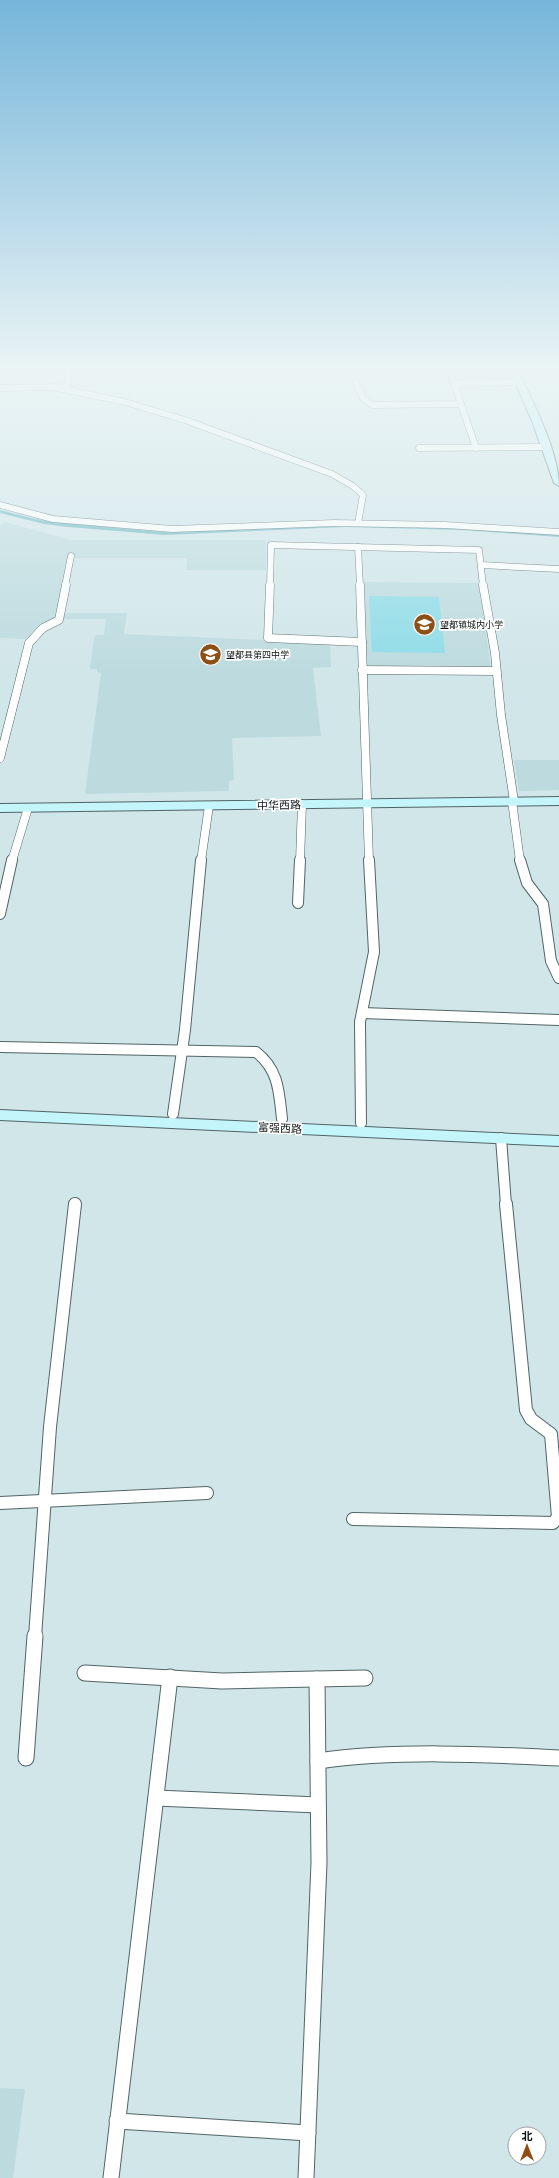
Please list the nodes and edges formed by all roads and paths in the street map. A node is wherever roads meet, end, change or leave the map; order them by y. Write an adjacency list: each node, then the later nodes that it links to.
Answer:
1 (315, 468): 5 (street)
2 (554, 468): 3 (main road)
3 (559, 483)
4 (0, 505): 5 (street)
5 (358, 523): 6 (street)
6 (559, 532)
7 (358, 547): 9 (street); 11 (street); 11 (street)
8 (71, 556): 14 (street)
9 (481, 565): 10 (street); 13 (street)
10 (559, 569)
11 (362, 642): 12 (street)
12 (362, 670): 13 (street); 17 (street)
13 (496, 671): 15 (street)
14 (0, 758)
15 (513, 801): 16 (main road, 中华西路); 17 (main road, 中华西路); 24 (street)
16 (559, 801)
17 (366, 803): 18 (main road, 中华西路); 25 (street)
18 (302, 804): 19 (main road, 中华西路); 22 (street)
19 (209, 806): 21 (main road, 中华西路); 28 (street)
20 (0, 808): 21 (main road, 中华西路)
21 (28, 808): 23 (street)
22 (298, 903)
23 (0, 914)
24 (559, 978)
25 (362, 1013): 26 (street); 33 (street)
26 (559, 1020)
27 (0, 1047): 28 (street)
28 (182, 1050): 30 (street); 32 (street)
29 (0, 1106): 30 (main road, 富强西路)
30 (173, 1114): 32 (main road, 富强西路)
31 (0, 1115): 35 (main road, 富强西路)
32 (282, 1119): 33 (main road, 富强西路)
33 (361, 1123): 34 (main road, 富强西路)
34 (559, 1132)
35 (501, 1138): 36 (main road, 富强西路); 38 (street)
36 (559, 1141)
37 (75, 1204): 40 (street)
38 (556, 1457): 42 (street)
39 (207, 1493): 40 (street)
40 (45, 1501): 41 (street); 47 (street)
41 (0, 1503)
42 (353, 1519)
43 (85, 1673): 44 (street)
44 (170, 1678): 46 (street); 50 (street)
45 (365, 1678): 46 (street)
46 (317, 1679): 49 (street)
47 (26, 1758)
48 (559, 1758): 49 (street)
49 (318, 1761): 51 (street)
50 (156, 1798): 51 (street); 52 (street)
51 (318, 1805): 53 (street)
52 (117, 2121): 53 (street); 54 (street)
53 (308, 2134): 55 (street)
54 (111, 2178)
55 (306, 2178)

